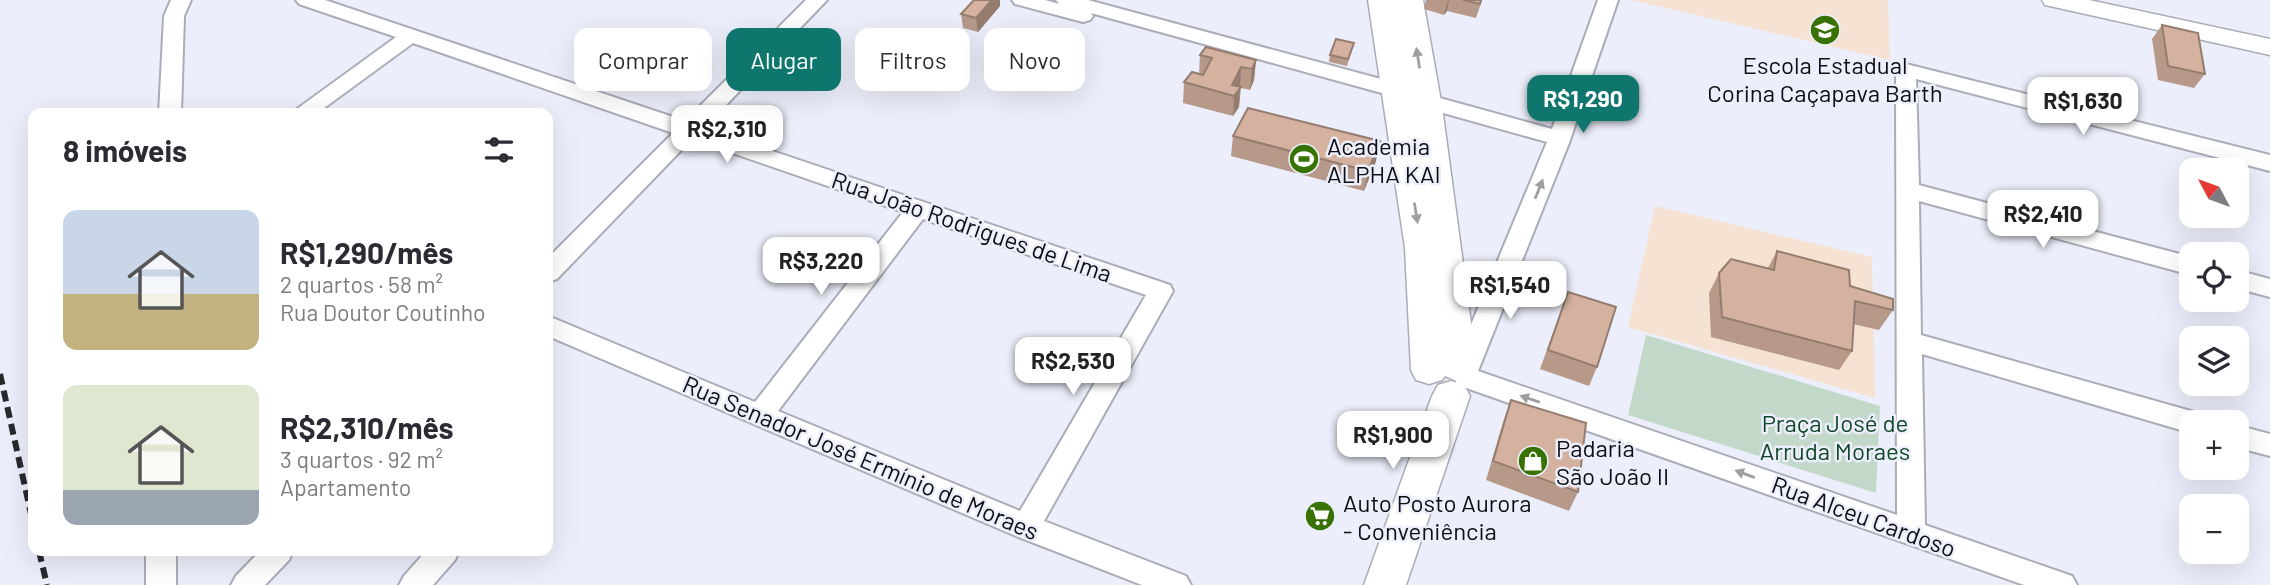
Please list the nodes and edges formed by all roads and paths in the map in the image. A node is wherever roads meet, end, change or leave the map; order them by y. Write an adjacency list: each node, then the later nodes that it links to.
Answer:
1 (181, 0): 13 (street)
2 (306, 0): 10 (street, Rua João Rodrigues de Lima)
3 (817, 0): 15 (street)
4 (1022, 0): 9 (street)
5 (1382, 0): 12 (main road)
6 (1409, 0): 12 (main road, one-way to 6)
7 (1608, 0): 16 (street)
8 (2054, 0): 11 (street)
9 (1064, 3): 12 (street)
10 (412, 35): 14 (street); 15 (street, Rua João Rodrigues de Lima)
11 (2270, 47)
12 (1407, 97): 16 (street); 26 (main road)
13 (170, 108)
14 (309, 108)
15 (688, 129): 19 (street, Rua João Rodrigues de Lima); 21 (street)
16 (1559, 138): 26 (street, one-way to 16)
17 (2270, 163): 18 (street)
18 (1907, 190): 20 (street); 25 (street)
19 (919, 208): 27 (street); 31 (street, Rua João Rodrigues de Lima)
20 (2179, 264)
21 (553, 268)
22 (2249, 282): 23 (street)
23 (2270, 288)
24 (553, 328): 27 (street, Rua Senador José Ermínio de Moraes)
25 (1909, 341): 28 (street); 32 (street)
26 (1454, 377): 32 (street, Rua Alceu Cardoso, one-way to 26); 41 (main road)
27 (760, 415): 31 (street, Rua Senador José Ermínio de Moraes)
28 (2179, 419)
29 (2249, 439): 30 (street)
30 (2270, 445)
31 (1026, 527): 40 (street, Rua Senador José Ermínio de Moraes)
32 (1911, 533): 36 (street, Rua Alceu Cardoso)
33 (161, 556): 37 (street)
34 (274, 556): 38 (street)
35 (440, 556): 39 (street)
36 (1993, 574): 42 (street, Rua Alceu Cardoso)
37 (161, 585)
38 (246, 585)
39 (414, 585)
40 (1176, 585)
41 (1385, 585)
42 (2062, 585)

